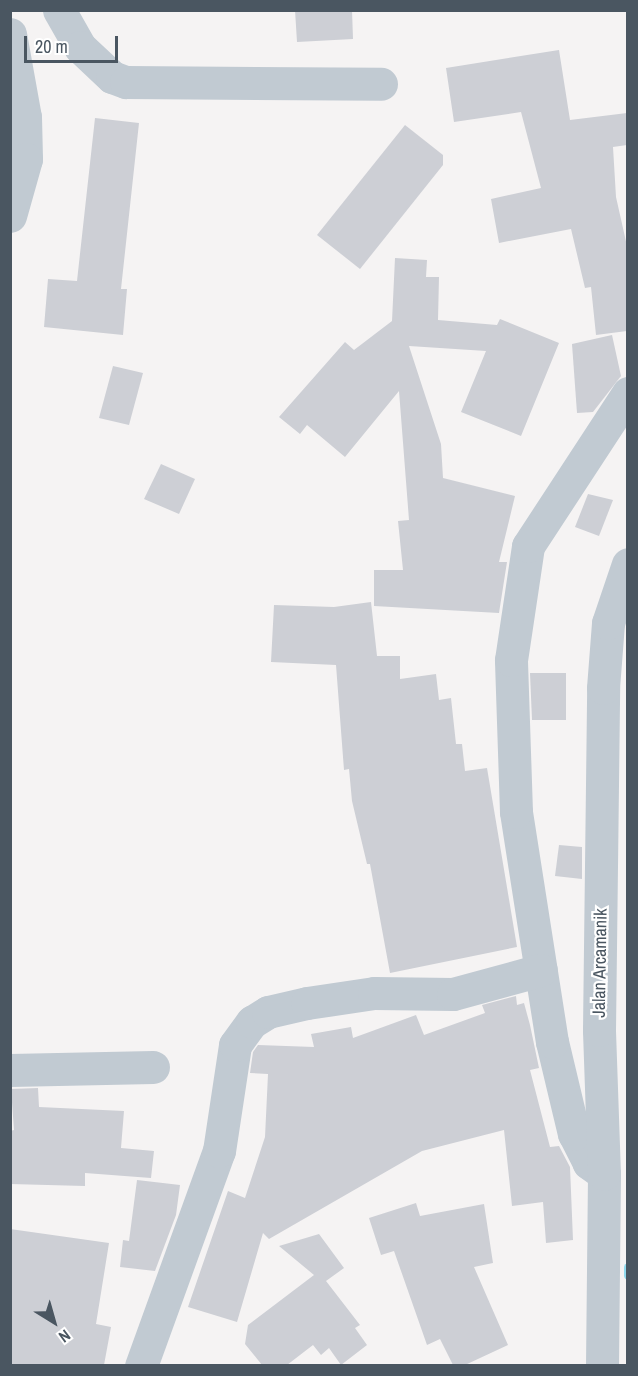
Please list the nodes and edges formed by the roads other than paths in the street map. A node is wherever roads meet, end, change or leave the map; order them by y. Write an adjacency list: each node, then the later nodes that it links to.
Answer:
1 (59, 10): 3 (street)
2 (10, 34): 4 (street)
3 (381, 84)
4 (10, 216)
5 (627, 393): 7 (street)
6 (627, 564): 10 (street, Jalan Arcamanik)
7 (541, 970): 10 (street); 11 (street)
8 (153, 1067): 9 (street)
9 (10, 1070)
10 (604, 1174): 12 (street, Jalan Arcamanik)
11 (141, 1365)
12 (602, 1365)

